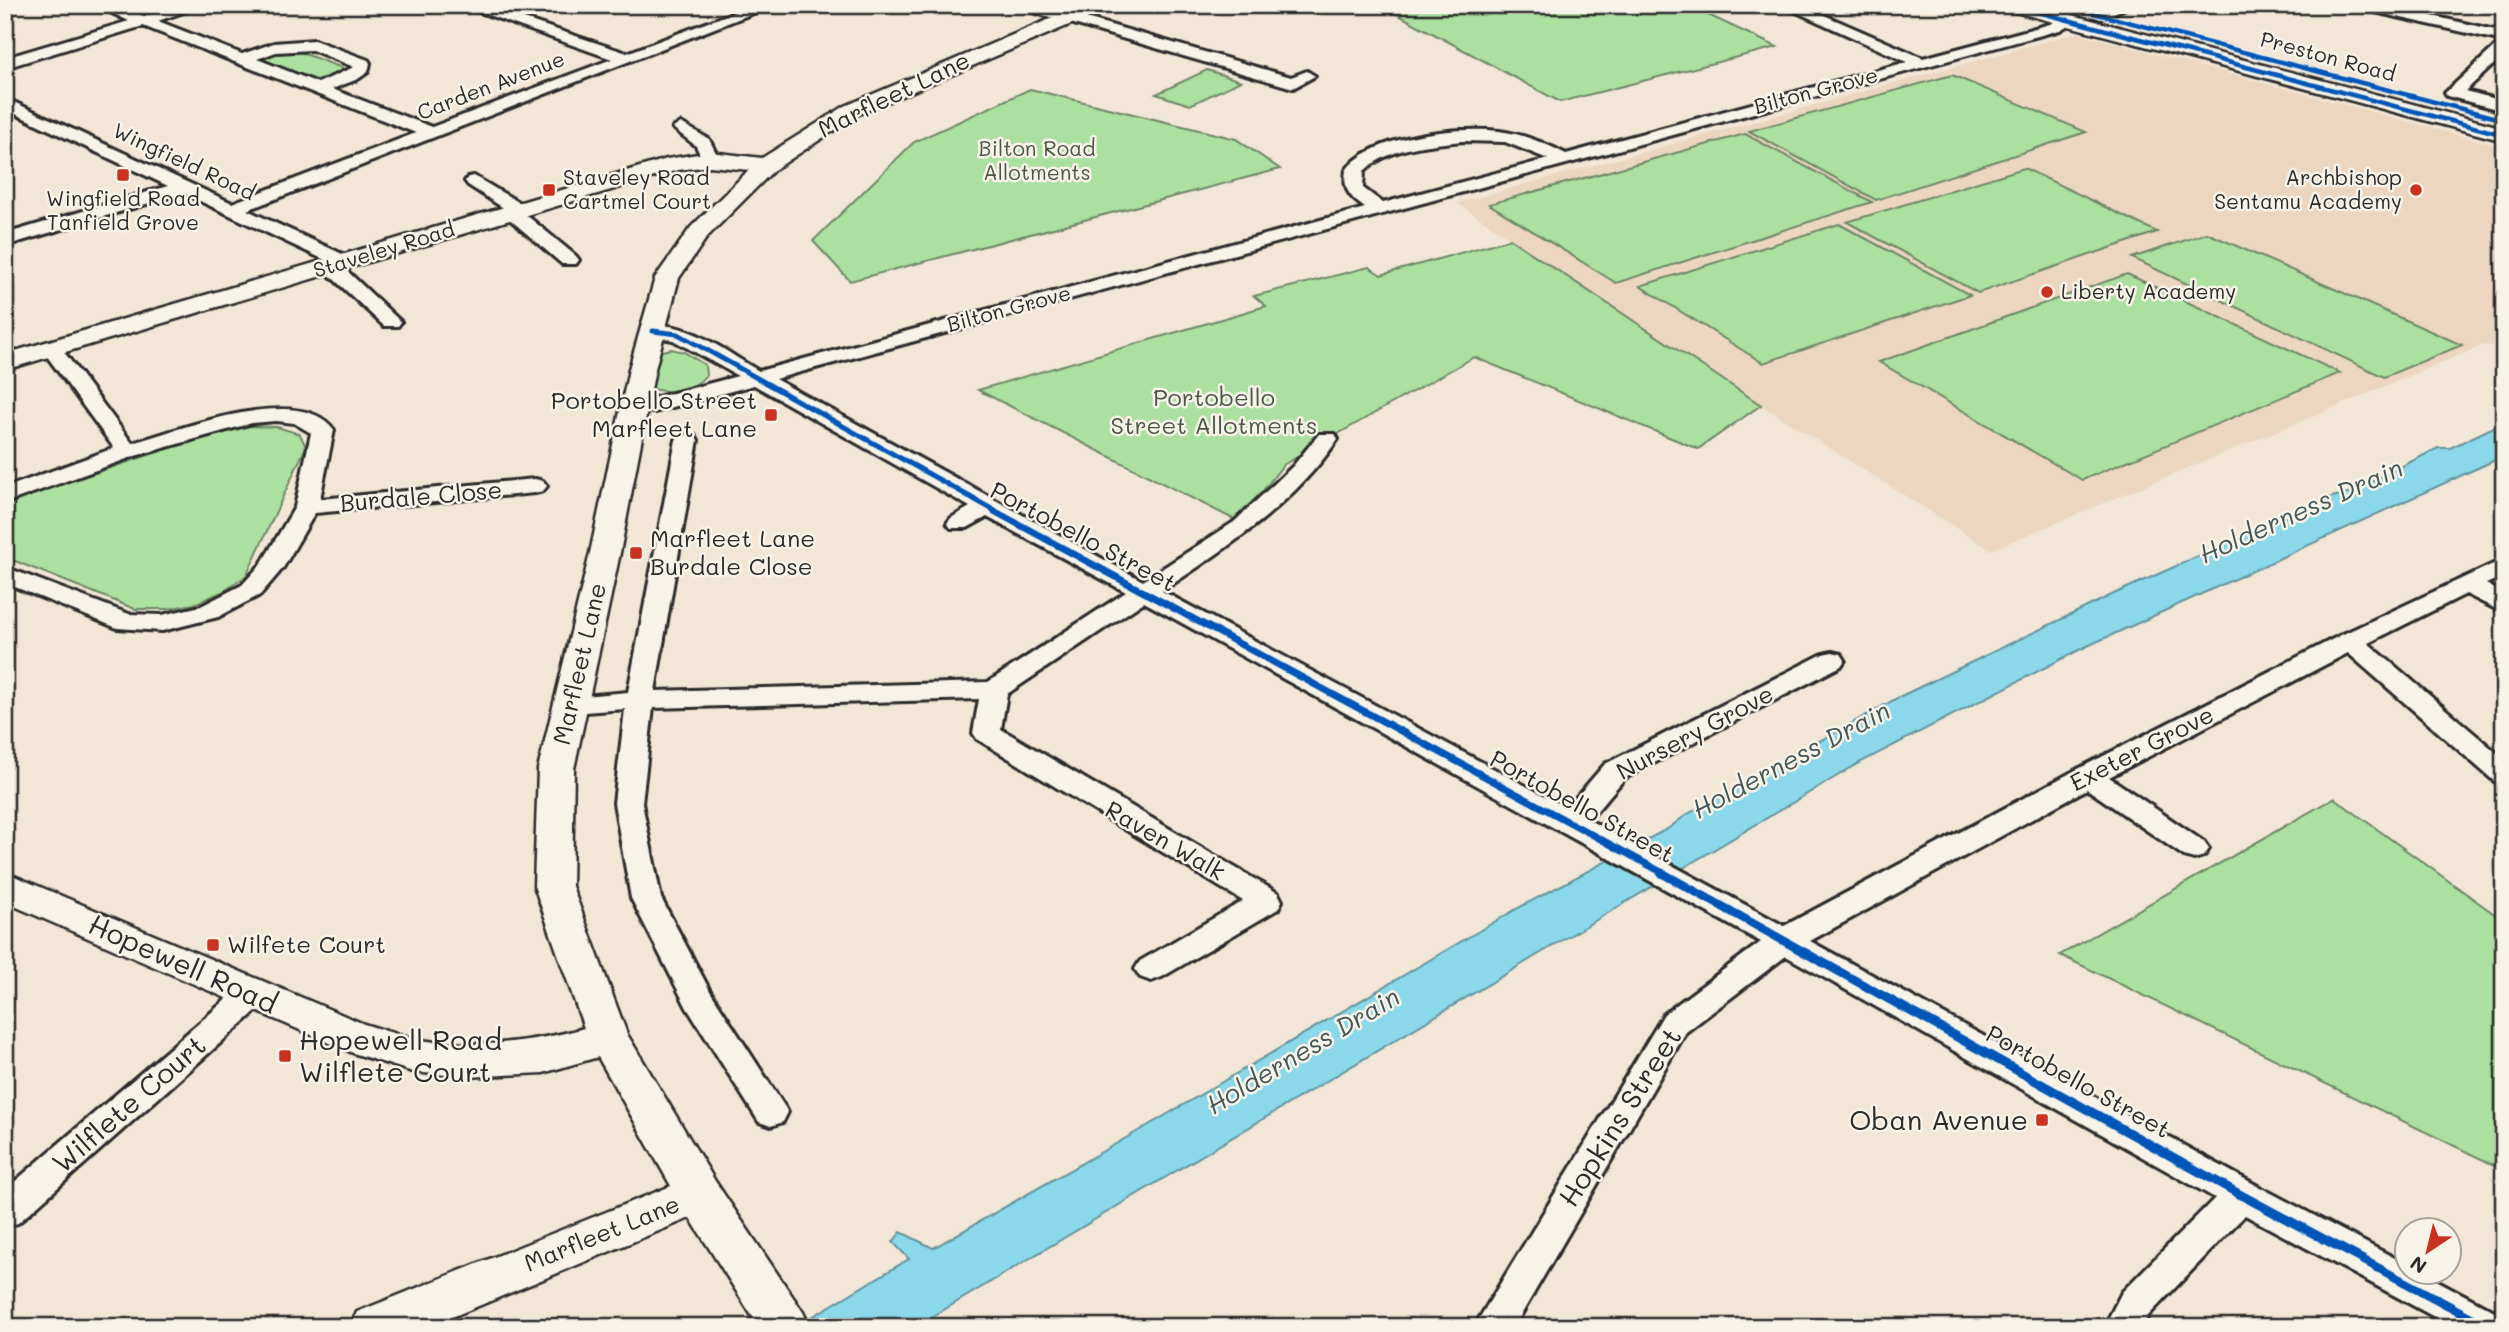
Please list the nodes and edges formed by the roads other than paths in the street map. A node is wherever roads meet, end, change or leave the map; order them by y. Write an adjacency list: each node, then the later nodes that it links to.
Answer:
1 (102, 5): 14 (street)
2 (195, 5): 14 (street)
3 (467, 5): 17 (street)
4 (767, 5): 17 (street, Carden Avenue)
5 (1024, 5): 13 (street)
6 (1100, 5): 13 (street, Marfleet Lane)
7 (1788, 5): 20 (street)
8 (2011, 5): 11 (street, Preston Road)
9 (2126, 5): 12 (street)
10 (2362, 5): 15 (street)
11 (2066, 13): 12 (street, Preston Road); 20 (street, Bilton Grove); 28 (street, Preston Road)
12 (2100, 15): 25 (street, Preston Road)
13 (1068, 18): 21 (street); 31 (street, Marfleet Lane)
14 (140, 22): 18 (street); 19 (street)
15 (2504, 37)
16 (2504, 46): 24 (street)
17 (626, 58): 27 (street, Carden Avenue)
18 (243, 59): 22 (street); 22 (street)
19 (5, 63)
20 (1922, 63): 30 (street, Bilton Grove)
21 (1307, 76)
22 (318, 88): 27 (street)
23 (5, 103): 33 (street, Wingfield Road)
24 (2504, 106)
25 (2504, 120)
26 (681, 128): 29 (street)
27 (432, 133): 34 (street, Carden Avenue)
28 (2504, 135)
29 (710, 159): 31 (street, Staveley Road); 36 (street, Staveley Road)
30 (1562, 159): 35 (street, Bilton Grove); 35 (street)
31 (766, 165): 41 (street, Marfleet Lane)
32 (474, 181): 36 (street)
33 (185, 187): 34 (street, Wingfield Road); 37 (street)
34 (232, 209): 39 (street, Wingfield Road)
35 (1380, 209): 44 (street, Bilton Grove)
36 (515, 211): 38 (street); 39 (street, Staveley Road)
37 (5, 240)
38 (569, 260)
39 (337, 264): 40 (street, Wingfield Road); 42 (street, Staveley Road)
40 (391, 322)
41 (653, 331): 44 (street, Portobello Street); 45 (street, Marfleet Lane)
42 (51, 348): 43 (street, Staveley Road); 48 (street)
43 (5, 362)
44 (755, 378): 45 (street, Bilton Grove); 52 (street, Portobello Street)
45 (637, 404): 63 (street, Marfleet Lane)
46 (1327, 439): 57 (street)
47 (687, 440): 62 (street)
48 (127, 451): 50 (street, Burdale Close); 51 (street, Burdale Close)
49 (535, 486): 51 (street, Burdale Close)
50 (5, 496)
51 (307, 507): 55 (street, Burdale Close)
52 (987, 507): 53 (street); 57 (street, Portobello Street)
53 (959, 523)
54 (2504, 566): 56 (street, Exeter Grove)
55 (5, 574)
56 (2467, 584): 58 (street); 59 (street, Exeter Grove)
57 (1145, 591): 61 (street); 66 (street, Portobello Street)
58 (2504, 604)
59 (2350, 641): 64 (street); 65 (street, Exeter Grove)
60 (1832, 660): 66 (street, Nursery Grove)
61 (994, 690): 62 (street); 71 (street, Raven Walk)
62 (640, 700): 63 (street); 74 (street)
63 (571, 704): 73 (street, Marfleet Lane)
64 (2504, 774)
65 (2088, 776): 67 (street); 70 (street, Exeter Grove)
66 (1571, 822): 69 (street, Portobello Street)
67 (2194, 849)
68 (5, 886): 72 (street, Hopewell Road)
69 (1684, 887): 70 (street, Portobello Street)
70 (1785, 940): 76 (street, Portobello Street); 80 (street, Hopkins Street)
71 (1151, 969)
72 (253, 995): 73 (street, Hopewell Road); 77 (street, Wilflete Court)
73 (608, 1038): 75 (street, Marfleet Lane)
74 (771, 1112)
75 (699, 1194): 78 (street); 79 (street, Marfleet Lane)
76 (2241, 1195): 81 (street); 82 (street, Portobello Street)
77 (5, 1212)
78 (779, 1316)
79 (374, 1327)
80 (1493, 1327)
81 (2123, 1327)
82 (2489, 1327)

